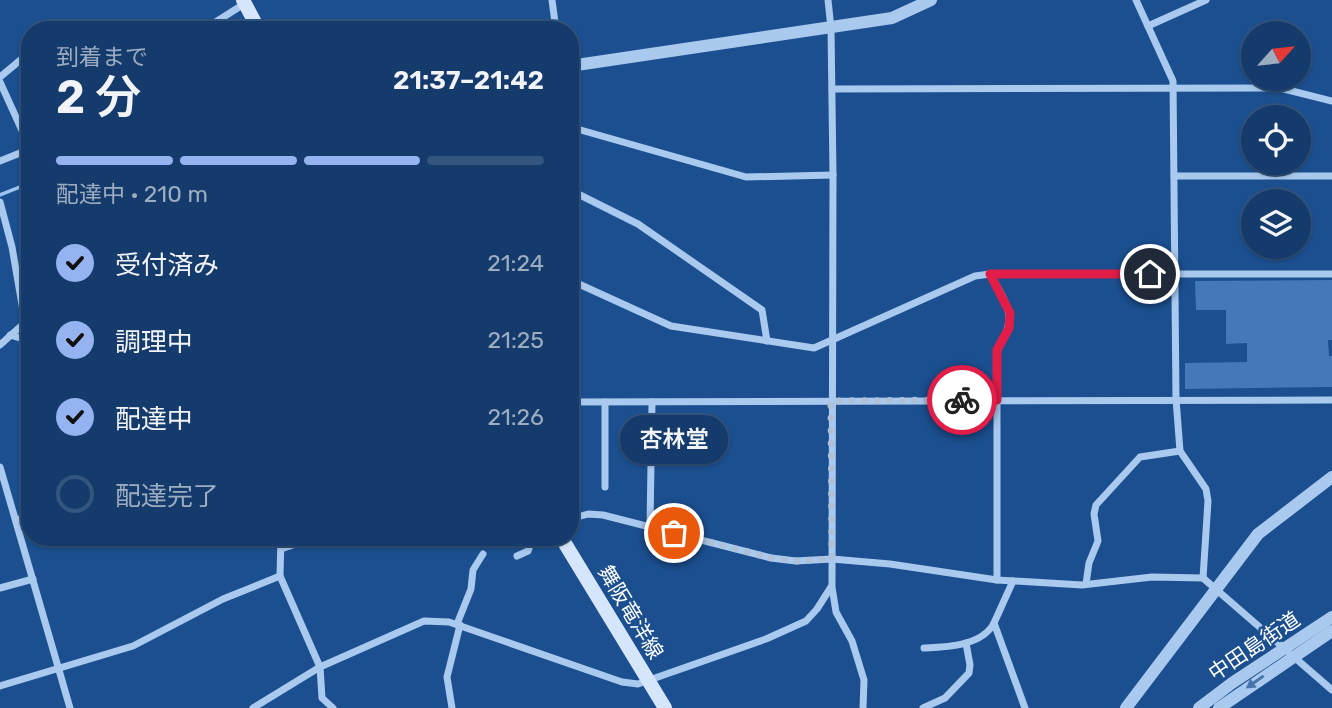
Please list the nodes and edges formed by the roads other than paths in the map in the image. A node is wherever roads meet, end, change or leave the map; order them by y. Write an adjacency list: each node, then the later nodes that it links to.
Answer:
1 (552, 0): 9 (street)
2 (828, 0): 11 (street)
3 (931, 0): 11 (street)
4 (1136, 0): 10 (street)
5 (1206, 0): 10 (street)
6 (244, 2): 7 (street); 8 (main road)
7 (217, 21)
8 (254, 21)
9 (555, 21)
10 (1148, 26): 16 (street)
11 (831, 28): 13 (street); 15 (street)
12 (21, 60): 14 (street)
13 (579, 65)
14 (0, 80): 18 (street)
15 (831, 89): 16 (street); 22 (street)
16 (1173, 89): 17 (street); 23 (street)
17 (1332, 101)
18 (21, 128)
19 (579, 130): 22 (street)
20 (21, 152): 21 (street)
21 (0, 161)
22 (834, 175): 35 (street)
23 (1174, 176): 24 (street); 28 (street)
24 (1332, 176)
25 (579, 194): 36 (street)
26 (0, 202): 31 (street)
27 (990, 274): 28 (street); 35 (street); 39 (street)
28 (1175, 274): 29 (street); 38 (street)
29 (1332, 274)
30 (579, 284): 36 (street)
31 (21, 291)
32 (21, 325): 33 (street)
33 (10, 335): 34 (street); 37 (street)
34 (21, 338)
35 (832, 339): 36 (street); 42 (street)
36 (767, 341)
37 (0, 345)
38 (1176, 399): 39 (street); 40 (street); 45 (street)
39 (997, 400): 42 (street); 65 (street)
40 (1332, 400)
41 (652, 401): 42 (street); 44 (street); 52 (street)
42 (831, 401): 61 (street)
43 (579, 402): 44 (street)
44 (605, 402): 48 (street)
45 (1180, 452): 63 (street); 67 (street)
46 (0, 467): 51 (street)
47 (1332, 477): 70 (street)
48 (605, 487)
49 (579, 516): 52 (street)
50 (21, 519): 51 (street)
51 (16, 520): 53 (street)
52 (650, 527): 61 (street)
53 (21, 537)
54 (23, 546): 64 (street)
55 (290, 546): 58 (street)
56 (530, 546): 60 (street)
57 (566, 546): 80 (main road, 舞阪竜洋線)
58 (281, 549): 62 (street)
59 (483, 554): 73 (street)
60 (517, 556)
61 (832, 559): 65 (street); 68 (street)
62 (279, 576): 78 (street); 79 (street)
63 (1203, 578): 67 (street); 70 (street)
64 (33, 579): 69 (street); 79 (street)
65 (997, 580): 66 (street)
66 (1013, 581): 67 (street); 72 (street)
67 (1086, 584)
68 (832, 587): 80 (street); 88 (street)
69 (0, 589)
70 (1216, 589): 77 (street); 91 (street)
71 (1332, 617): 77 (street, 中田島街道)
72 (994, 623): 75 (street); 90 (street)
73 (458, 625): 78 (street); 80 (street); 86 (street)
74 (1332, 631): 77 (street, 中田島街道)
75 (966, 643): 76 (street); 89 (street)
76 (924, 648)
77 (1288, 652): 82 (street); 92 (street, 中田島街道); 93 (street, 中田島街道, one-way to 93)
78 (320, 667): 84 (street); 85 (street)
79 (58, 669): 81 (street); 83 (street)
80 (648, 680): 87 (main road, 舞阪竜洋線)
81 (0, 686)
82 (1332, 690)
83 (70, 708)
84 (253, 708)
85 (333, 708)
86 (452, 708)
87 (665, 708)
88 (863, 708)
89 (923, 708)
90 (1025, 708)
91 (1126, 708)
92 (1199, 708)
93 (1219, 708)

